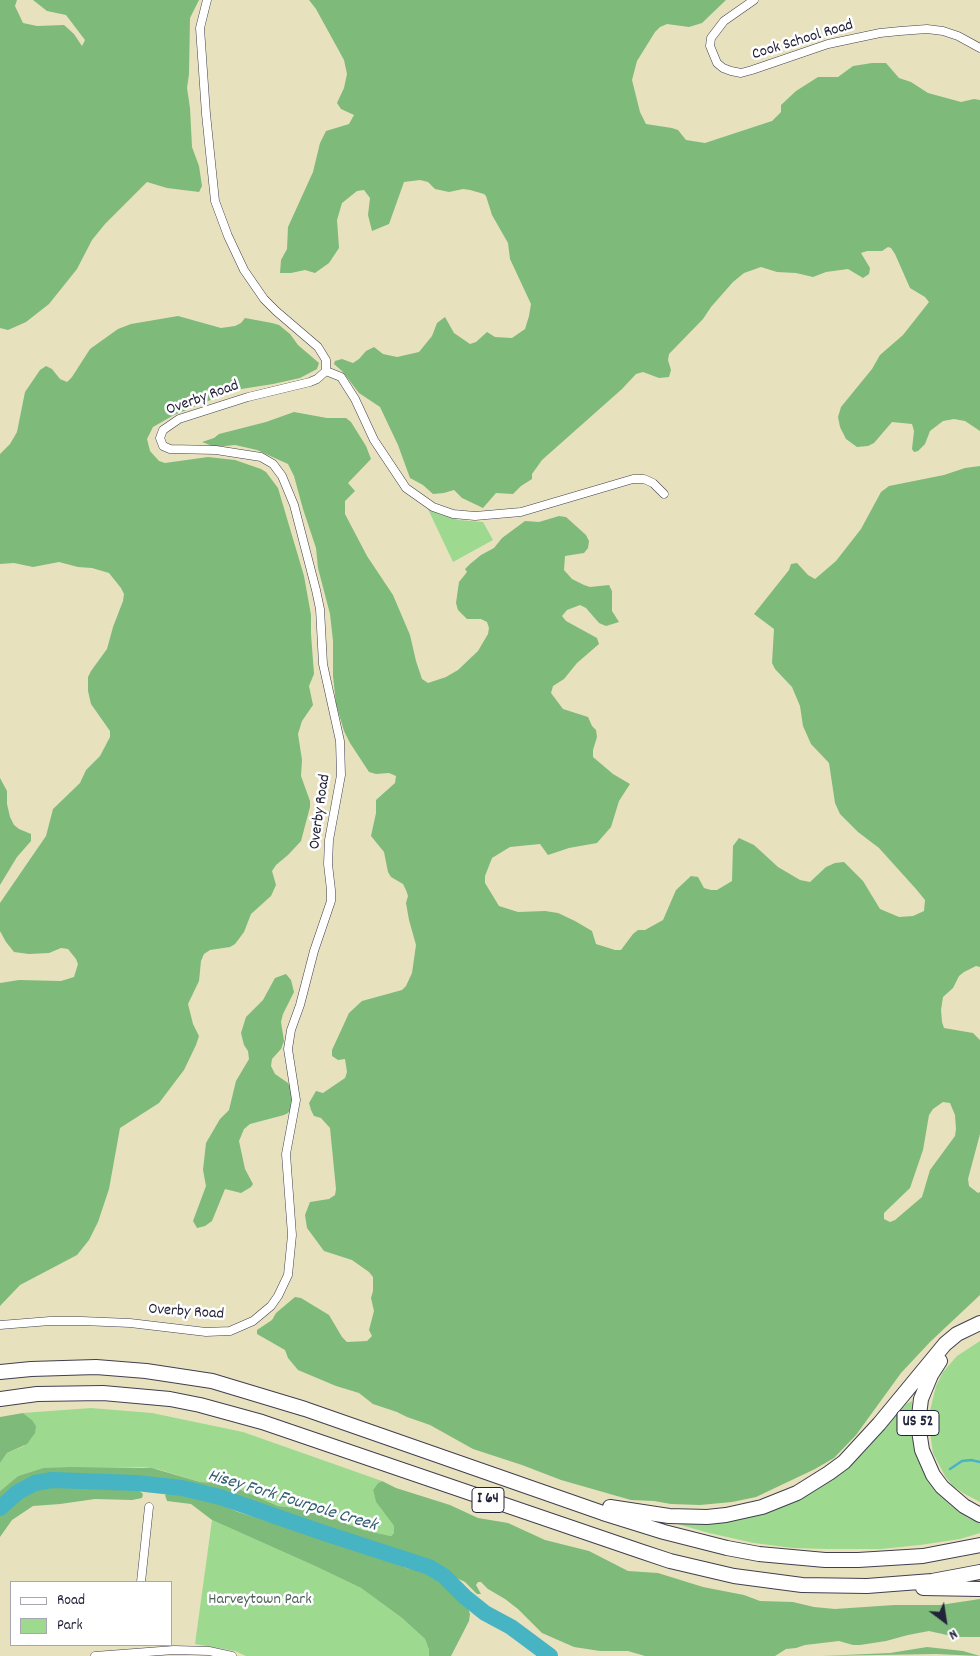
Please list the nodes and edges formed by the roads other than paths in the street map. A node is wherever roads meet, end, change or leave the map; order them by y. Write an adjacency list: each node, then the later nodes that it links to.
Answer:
1 (207, 0): 4 (street)
2 (754, 0): 3 (street, Cook School Road)
3 (980, 48)
4 (326, 372): 5 (street); 7 (street, Overby Road)
5 (664, 494)
6 (980, 1322): 11 (highway)
7 (0, 1326)
8 (980, 1331): 13 (highway, US 52)
9 (0, 1372): 11 (highway, I 64)
10 (0, 1399): 17 (highway, I 64)
11 (572, 1502): 14 (highway, I 64)
12 (149, 1507): 16 (street)
13 (980, 1515)
14 (980, 1545)
15 (980, 1572): 17 (highway, I 64)
16 (142, 1581)
17 (897, 1584): 18 (highway)
18 (980, 1589)
19 (134, 1649): 20 (street); 21 (street)
20 (95, 1656)
21 (232, 1656)

